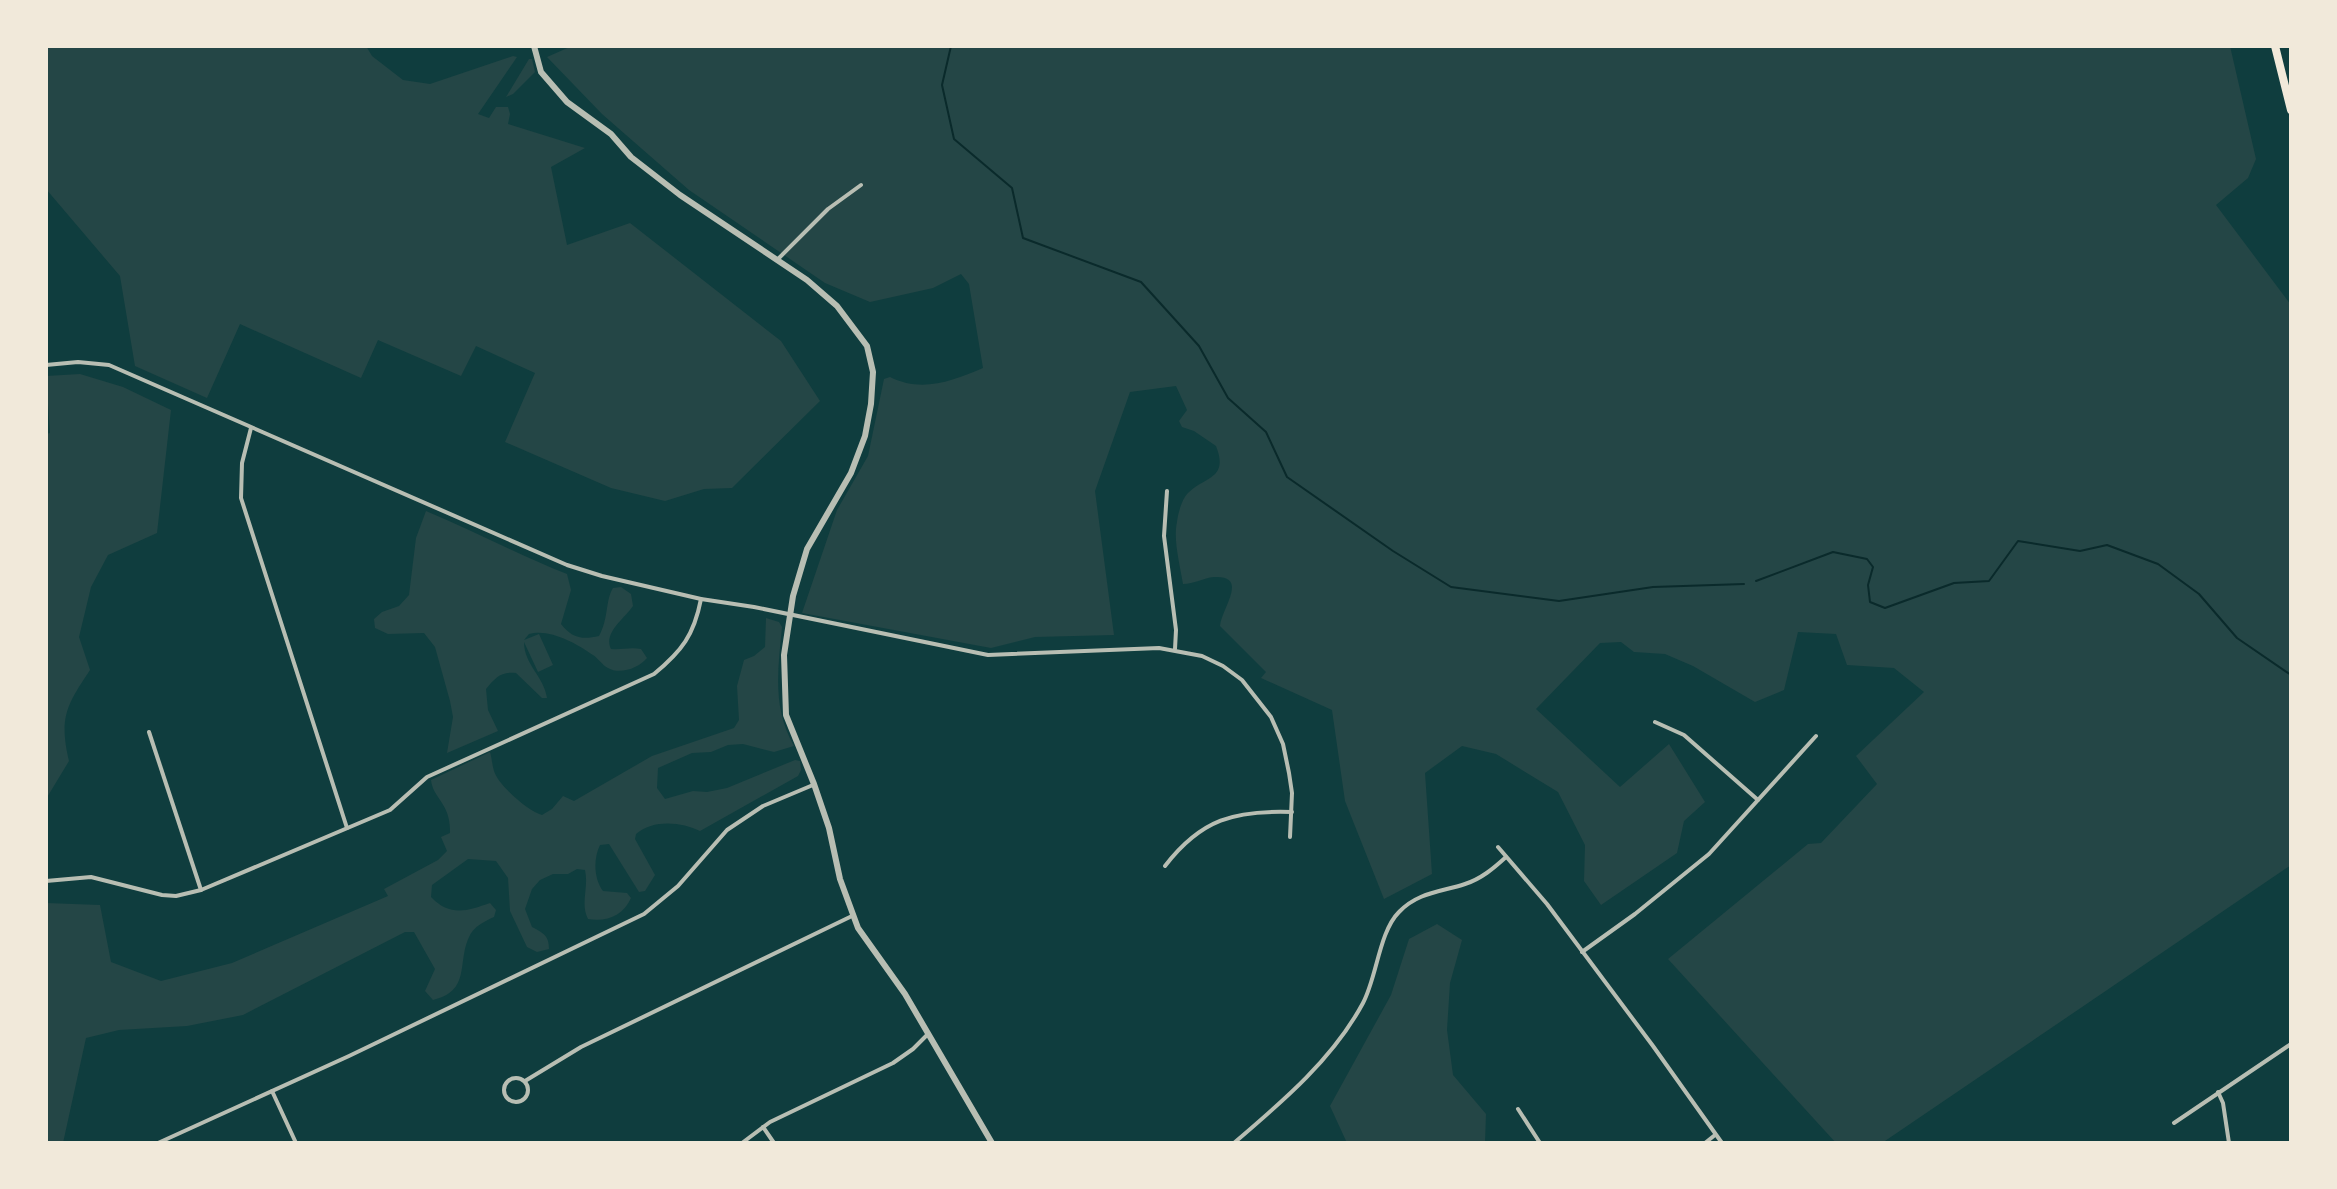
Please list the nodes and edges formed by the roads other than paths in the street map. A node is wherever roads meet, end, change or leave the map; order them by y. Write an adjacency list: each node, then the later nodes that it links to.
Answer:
1 (535, 46): 5 (street)
2 (2275, 46): 3 (highway)
3 (2291, 110)
4 (861, 185): 5 (street)
5 (777, 260): 10 (street)
6 (46, 365): 7 (street)
7 (251, 428): 9 (street); 18 (street)
8 (1167, 491): 11 (street)
9 (701, 599): 10 (street); 18 (street)
10 (790, 616): 11 (street); 15 (street)
11 (1175, 649): 17 (street)
12 (1655, 722): 16 (street)
13 (149, 732): 24 (street)
14 (1816, 736): 16 (street)
15 (814, 784): 25 (street); 30 (street)
16 (1758, 800): 26 (street)
17 (1292, 812): 19 (street); 22 (street)
18 (347, 828): 24 (street)
19 (1290, 837)
20 (1498, 847): 21 (street)
21 (1506, 857): 26 (street); 41 (street)
22 (1165, 866)
23 (46, 881): 24 (street)
24 (201, 890)
25 (852, 916): 27 (street); 29 (street)
26 (1582, 952): 35 (street)
27 (929, 1033): 34 (street); 40 (street)
28 (2291, 1044): 31 (street)
29 (525, 1081): 29 (street)
30 (271, 1091): 36 (street); 37 (street)
31 (2218, 1092): 33 (street); 45 (street)
32 (1518, 1109): 42 (street)
33 (2174, 1123)
34 (763, 1127): 38 (street); 39 (street)
35 (1715, 1135): 43 (street); 44 (street)
36 (158, 1143)
37 (296, 1143)
38 (742, 1143)
39 (774, 1143)
40 (992, 1143)
41 (1234, 1143)
42 (1540, 1143)
43 (1705, 1143)
44 (1722, 1143)
45 (2229, 1143)

